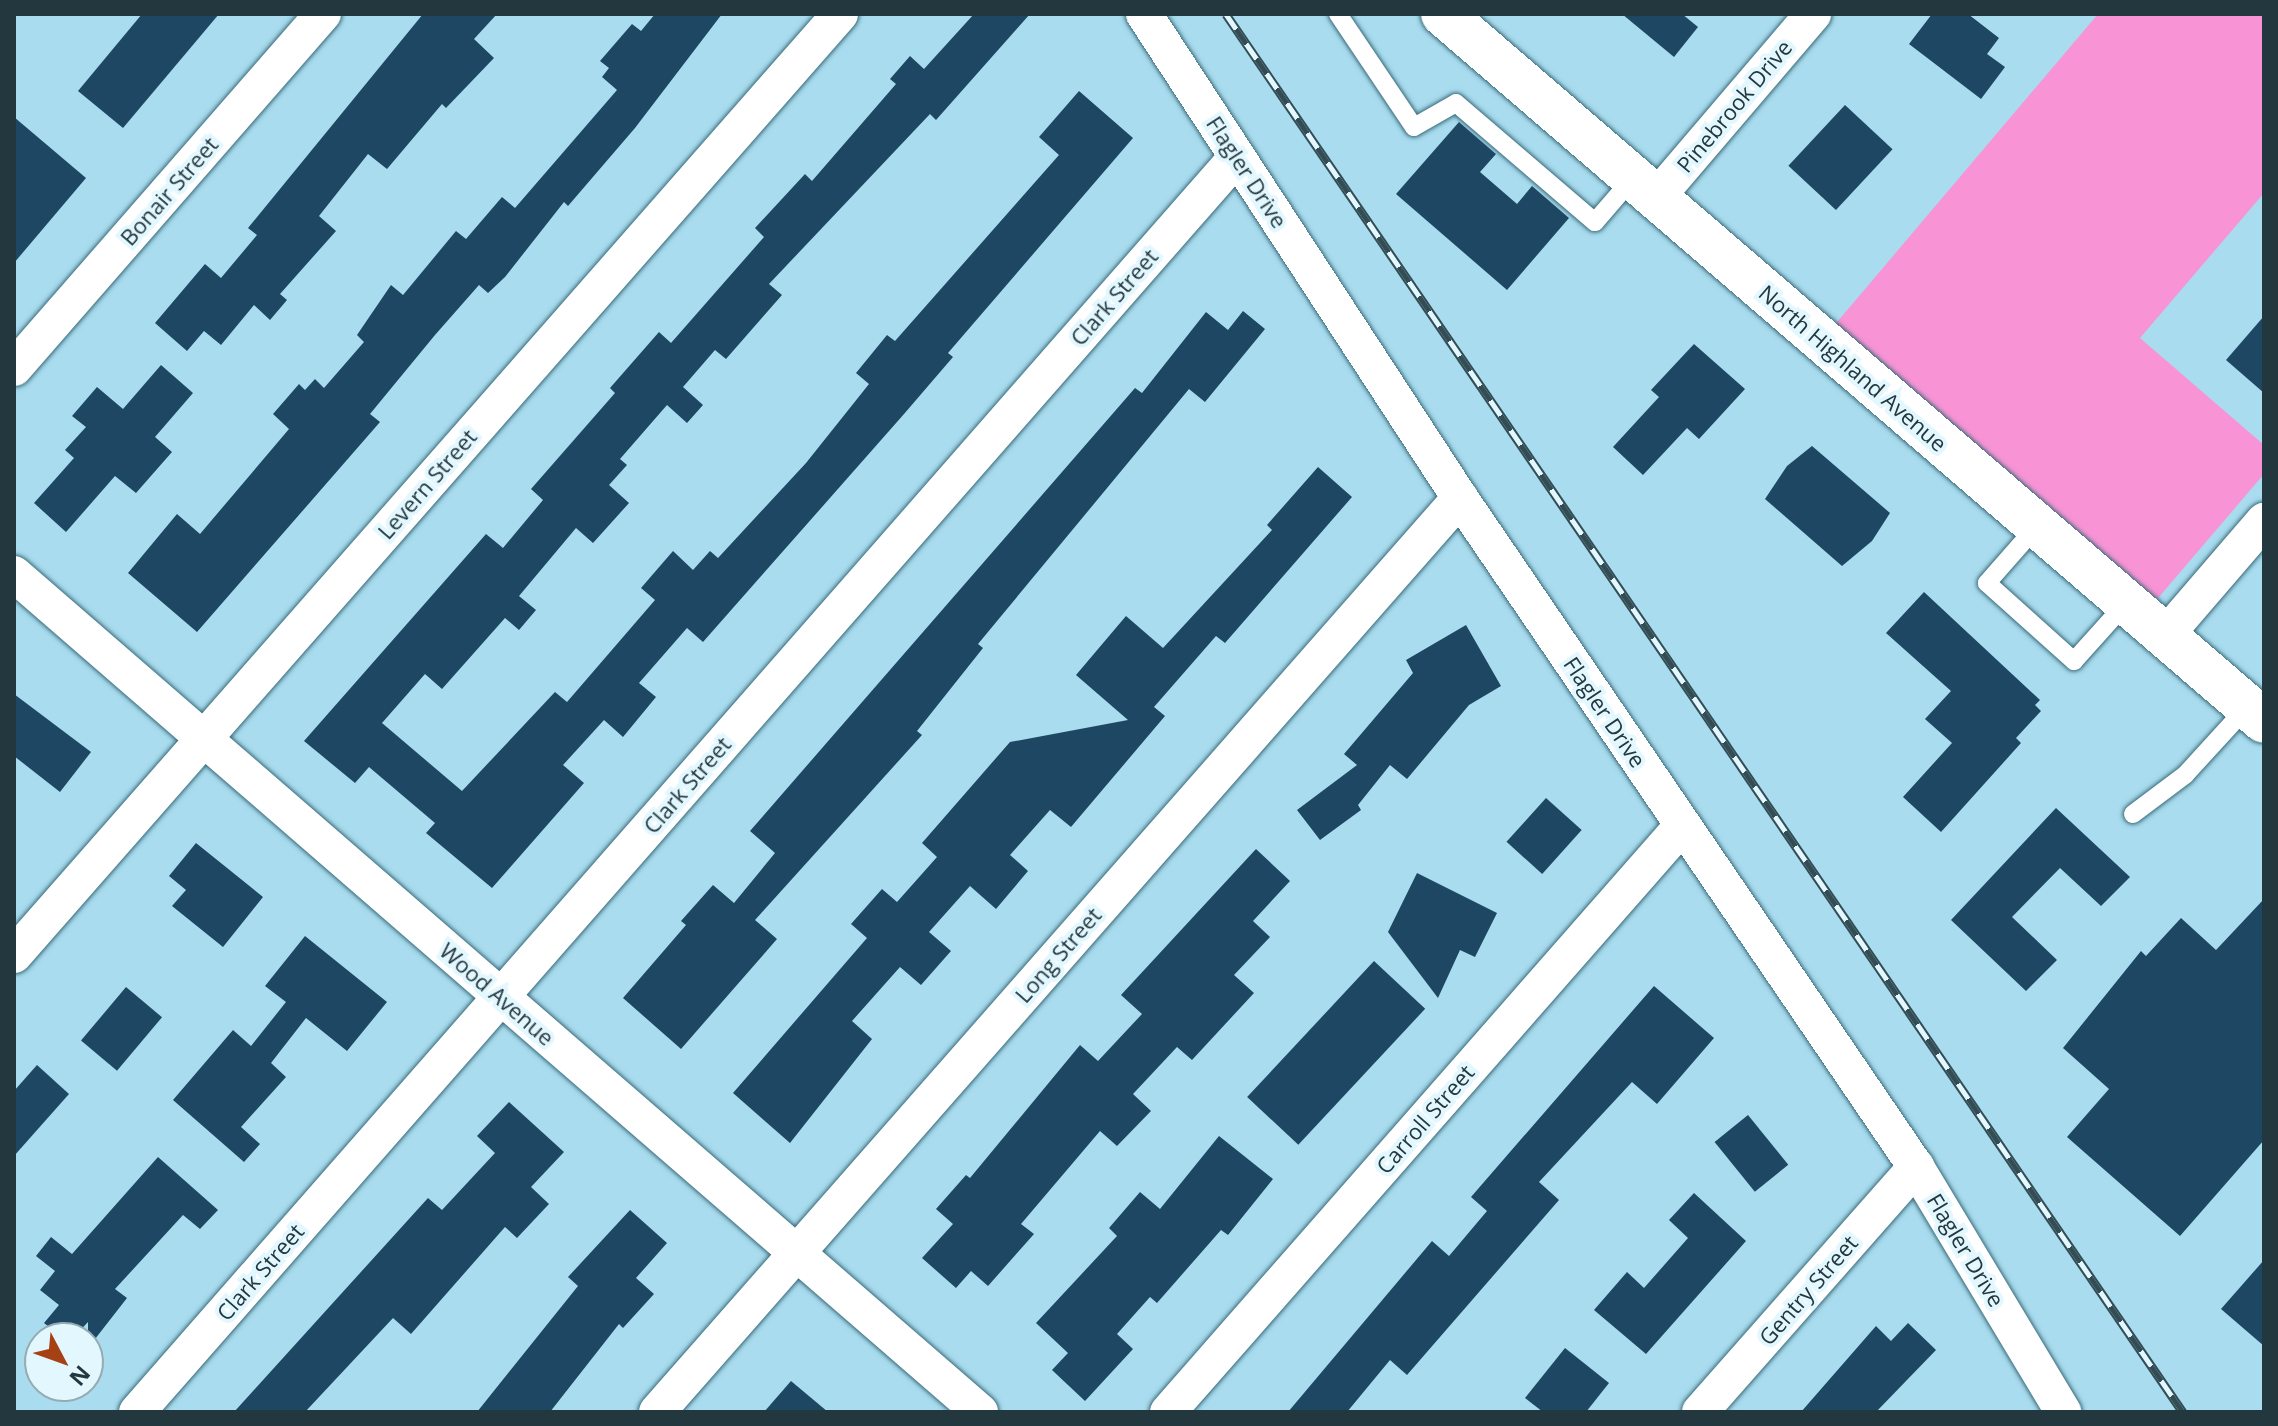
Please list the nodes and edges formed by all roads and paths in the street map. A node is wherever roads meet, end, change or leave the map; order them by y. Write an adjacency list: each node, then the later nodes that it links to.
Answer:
1 (323, 14): 9 (street, Bonair Street)
2 (840, 14): 17 (street, Levern Street)
3 (1144, 14): 7 (street, Flagler Drive)
4 (1338, 14): 8 (lane)
5 (1443, 14): 8 (street, North Highland Avenue)
6 (1813, 14): 8 (street, Pinebrook Drive)
7 (1237, 157): 10 (street, Flagler Drive); 21 (street, Clark Street)
8 (1645, 188): 12 (street, North Highland Avenue)
9 (14, 368)
10 (1460, 498): 19 (street, Flagler Drive); 23 (street, Long Street)
11 (2264, 521): 15 (street)
12 (2037, 526): 14 (street, North Highland Avenue); 14 (lane)
13 (14, 574): 17 (street, Wood Avenue)
14 (2126, 603): 15 (street, North Highland Avenue)
15 (2165, 636): 16 (street, North Highland Avenue)
16 (2255, 714): 18 (lane)
17 (204, 738): 20 (street, Levern Street); 21 (street, Wood Avenue)
18 (2133, 814)
19 (1682, 826): 22 (street, Flagler Drive); 27 (street, Carroll Street)
20 (14, 955)
21 (501, 998): 23 (street, Wood Avenue); 24 (street, Clark Street)
22 (1916, 1167): 28 (street, Gentry Street); 29 (street, Flagler Drive)
23 (796, 1255): 25 (street, Long Street); 26 (street, Wood Avenue)
24 (137, 1412)
25 (657, 1412)
26 (980, 1412)
27 (1168, 1412)
28 (1700, 1412)
29 (2063, 1412)

